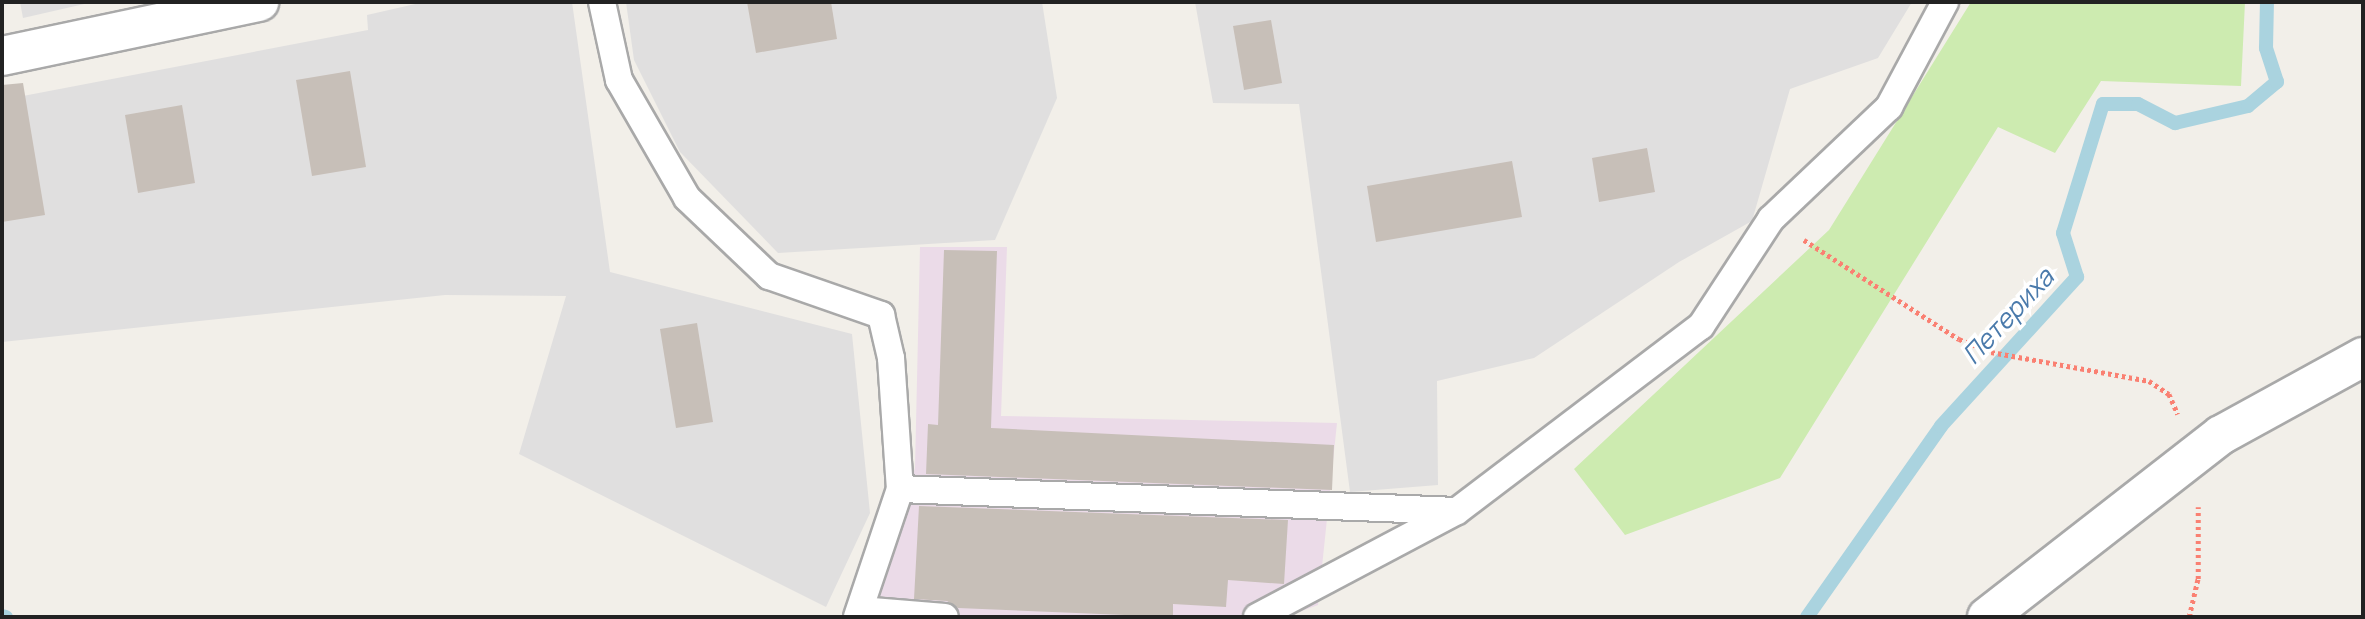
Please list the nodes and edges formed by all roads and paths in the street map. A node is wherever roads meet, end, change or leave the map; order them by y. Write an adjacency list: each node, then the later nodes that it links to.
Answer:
1 (259, 2): 4 (street)
2 (602, 2): 8 (lane)
3 (1945, 2): 5 (lane)
4 (2, 57)
5 (1770, 219): 7 (path); 9 (lane)
6 (2363, 357): 7 (street)
7 (2183, 461): 13 (street); 14 (path)
8 (900, 489): 9 (lane); 10 (lane)
9 (1457, 511): 12 (lane)
10 (859, 614): 11 (lane)
11 (945, 617)
12 (1257, 617)
13 (1987, 617)
14 (2189, 617)

